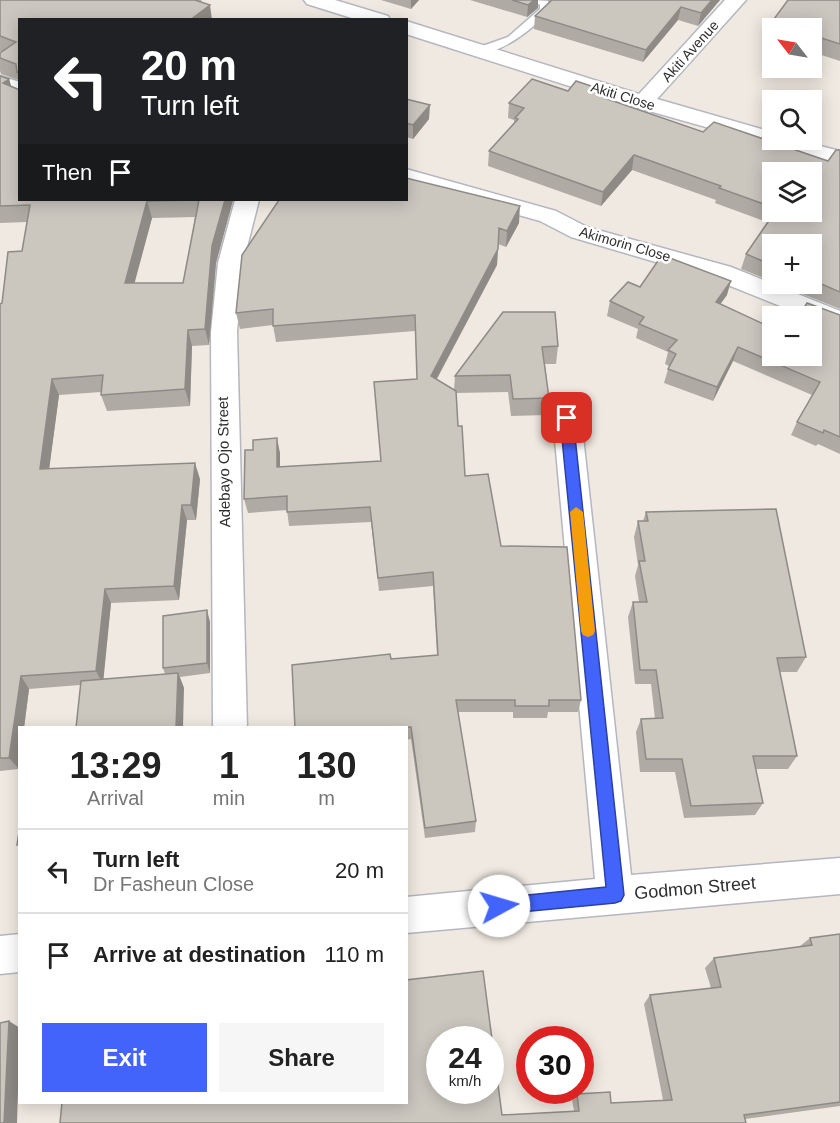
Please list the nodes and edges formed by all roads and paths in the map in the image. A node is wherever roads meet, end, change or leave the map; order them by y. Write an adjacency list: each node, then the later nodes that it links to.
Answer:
1 (314, 0): 4 (street)
2 (537, 0): 6 (lane)
3 (736, 0): 9 (street, Akiti Avenue)
4 (374, 18)
5 (408, 28): 6 (street, Akiti Close)
6 (478, 51): 9 (street, Akiti Close)
7 (0, 82): 8 (street)
8 (18, 88)
9 (643, 102): 10 (street, Akiti Close)
10 (762, 136)
11 (812, 150): 12 (street, Akiti Close)
12 (840, 158)
13 (408, 177): 15 (street, Akimorin Close)
14 (247, 201): 17 (street, Adebayo Ojo Street)
15 (840, 321)
16 (567, 418): 19 (street)
17 (230, 726)
18 (840, 876): 19 (street, Godmon Street)
19 (615, 895): 20 (street, Godmon Street)
20 (408, 915)
21 (18, 953): 22 (street)
22 (0, 955)

